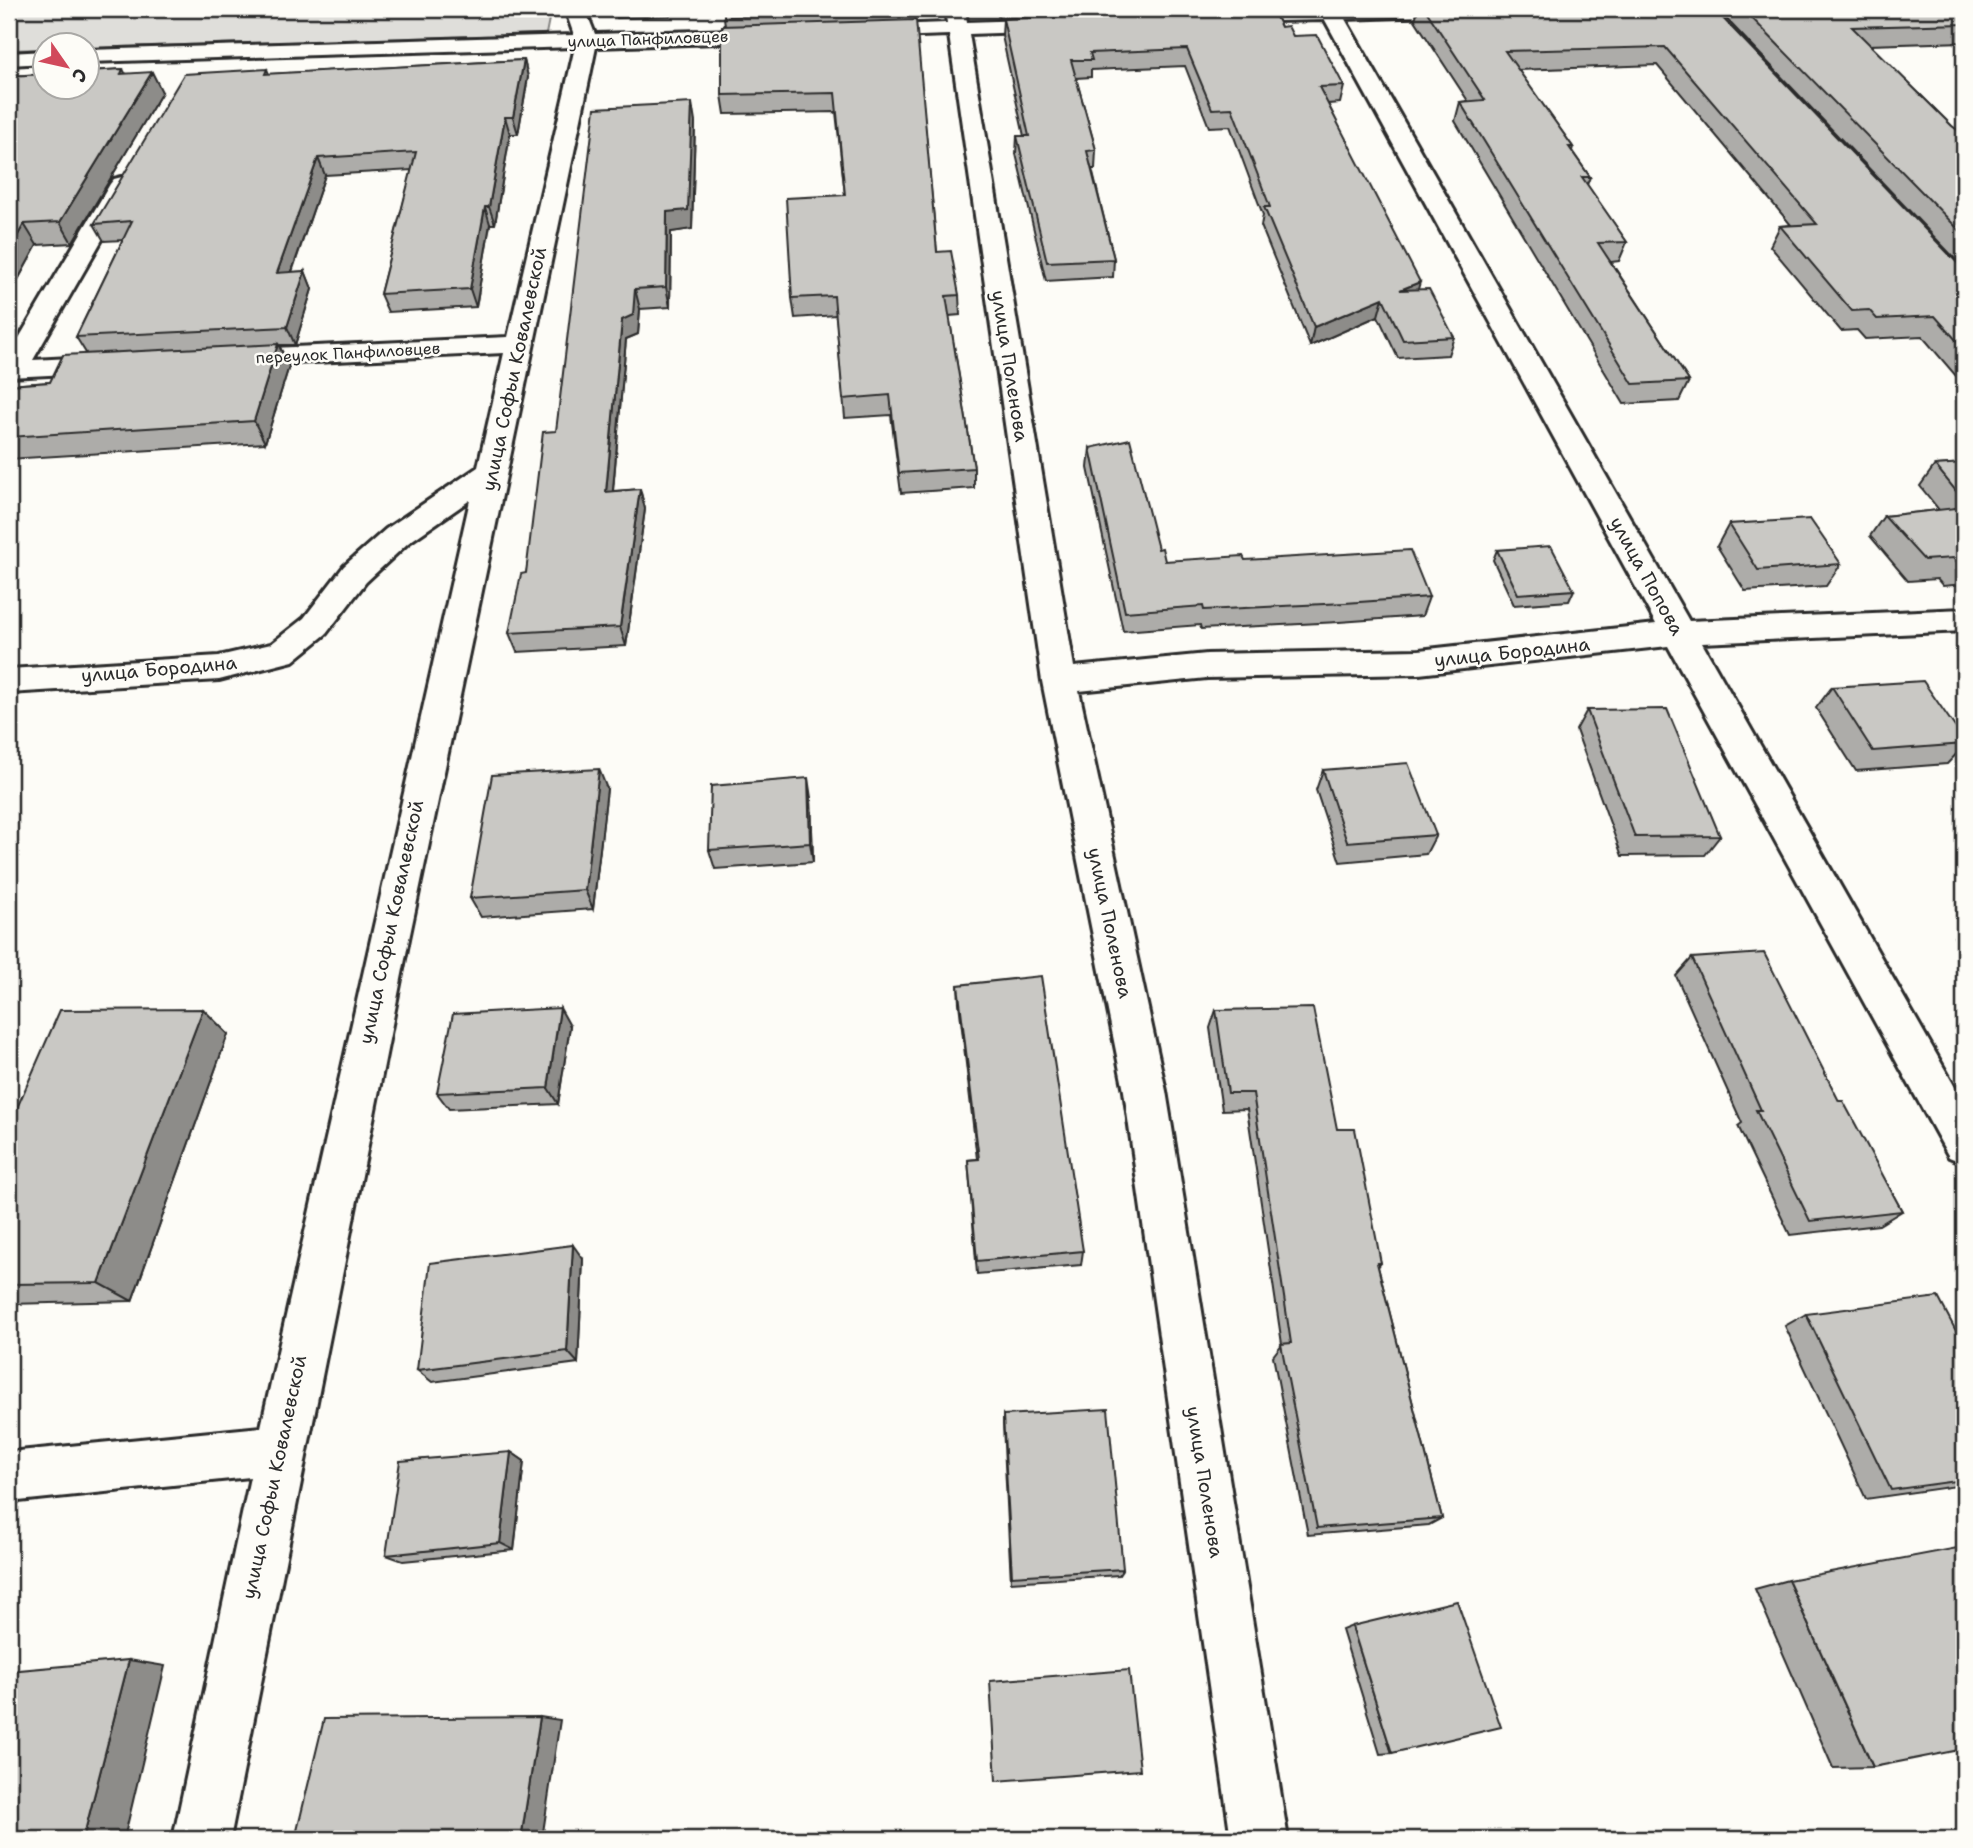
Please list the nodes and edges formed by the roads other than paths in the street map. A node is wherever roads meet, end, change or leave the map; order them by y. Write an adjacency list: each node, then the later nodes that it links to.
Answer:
1 (1460, 9): 2 (street)
2 (1331, 11): 4 (street); 21 (street, улица Попова)
3 (957, 19): 5 (street); 7 (street); 23 (street, улица Поленова)
4 (1208, 19)
5 (1083, 24)
6 (581, 25): 8 (street, улица Панфиловцев); 9 (street, улица Панфиловцев); 15 (street, улица Софьи Ковалевской)
7 (848, 33)
8 (793, 34)
9 (210, 53): 10 (street, улица Панфиловцев); 13 (street)
10 (102, 56)
11 (32, 58): 12 (street)
12 (9, 59)
13 (186, 80)
14 (137, 159): 18 (street)
15 (519, 344): 16 (street, переулок Панфиловцев); 19 (street, улица Софьи Ковалевской)
16 (205, 360)
17 (137, 363): 18 (street)
18 (11, 369)
19 (491, 472): 22 (street, улица Бородина); 25 (street, улица Софьи Ковалевской)
20 (1964, 620): 21 (street, улица Бородина)
21 (1679, 633): 23 (street, улица Бородина); 24 (street, улица Попова)
22 (9, 681)
23 (1059, 681): 28 (street, улица Поленова)
24 (1964, 1143)
25 (279, 1450): 26 (street); 27 (street, улица Софьи Ковалевской)
26 (9, 1478)
27 (201, 1839)
28 (1260, 1839)

